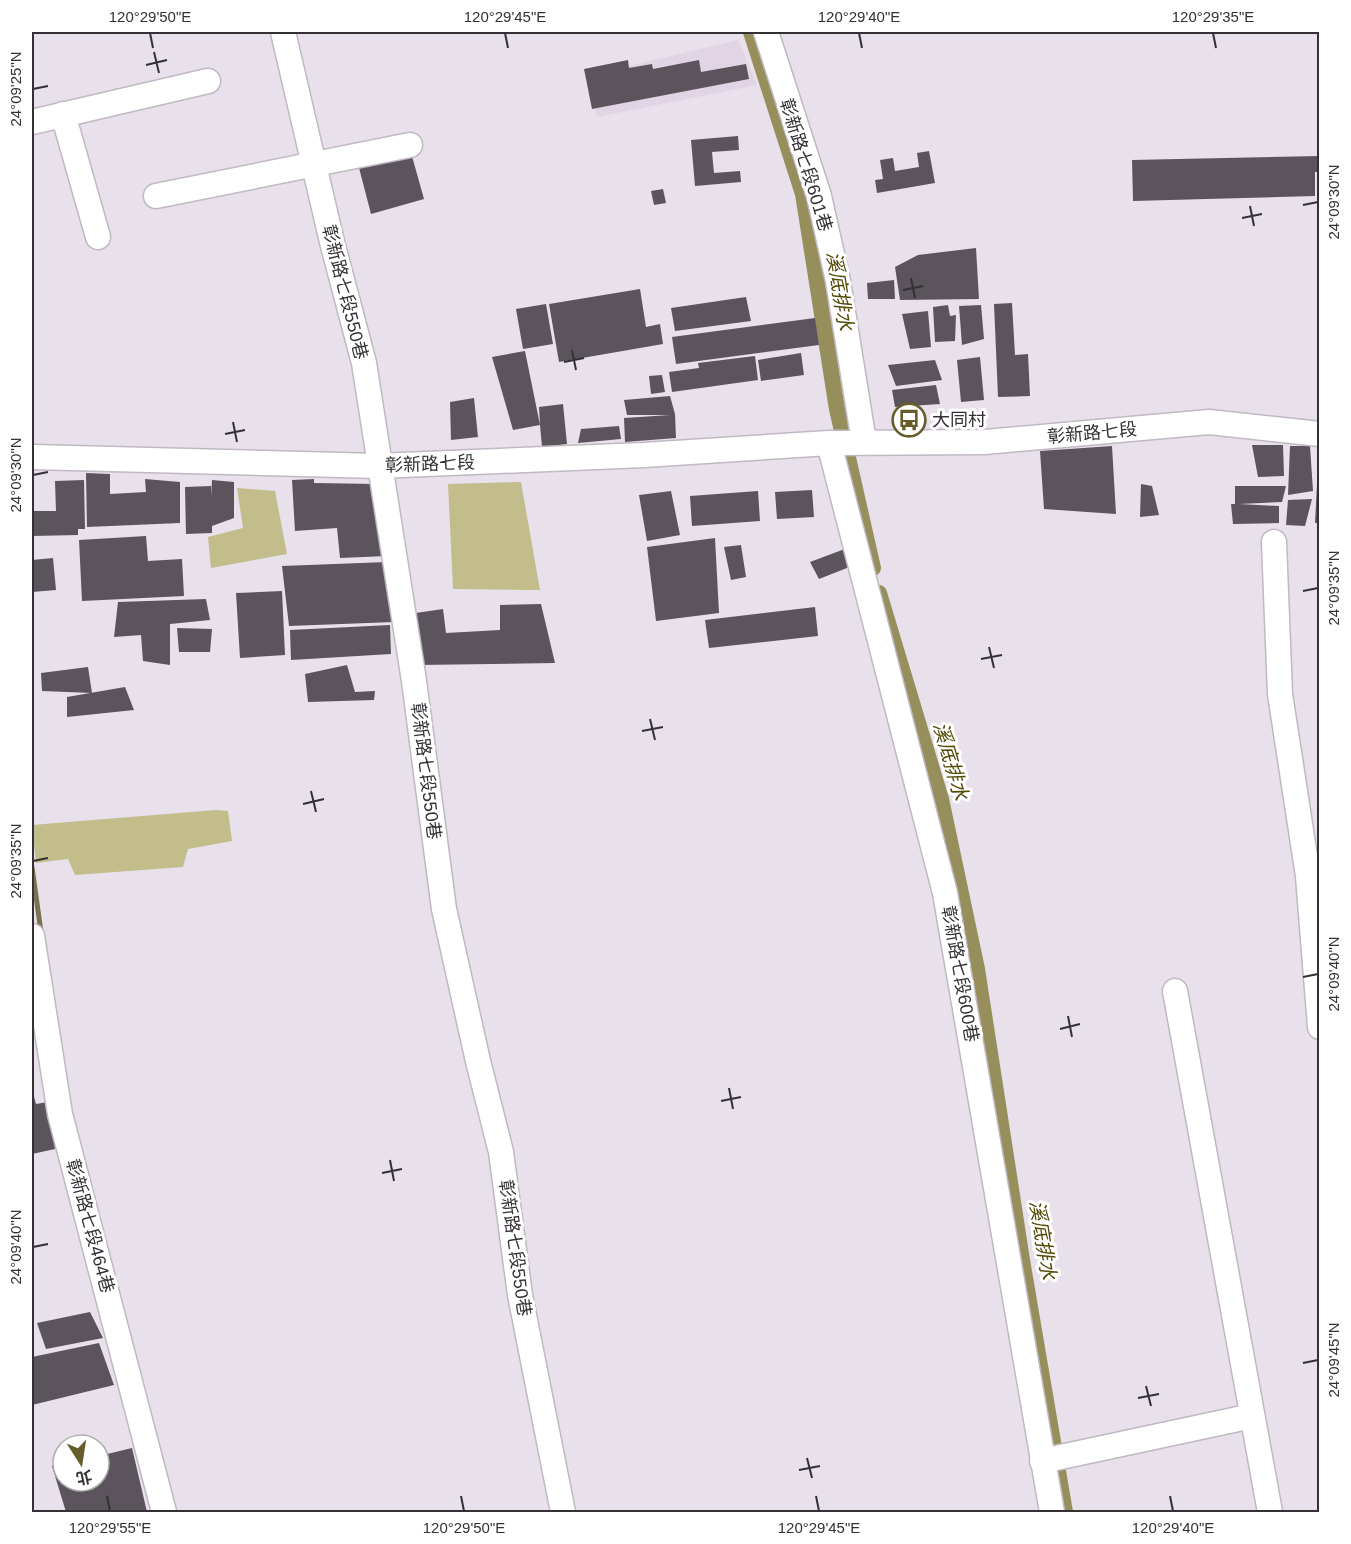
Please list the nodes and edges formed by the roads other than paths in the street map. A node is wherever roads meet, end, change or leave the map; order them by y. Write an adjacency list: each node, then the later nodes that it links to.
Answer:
1 (283, 32): 7 (street, 彰新路七段550巷)
2 (766, 32): 11 (street, 彰新路七段601巷)
3 (208, 81): 4 (street)
4 (63, 114): 5 (street); 9 (street)
5 (32, 122)
6 (410, 145): 7 (street)
7 (314, 162): 8 (street); 14 (street, 彰新路七段550巷)
8 (156, 196)
9 (98, 237)
10 (1320, 434): 11 (street, 彰新路七段)
11 (864, 442): 12 (street, 彰新路七段)
12 (829, 443): 14 (street, 彰新路七段); 20 (street, 彰新路七段600巷)
13 (32, 457): 14 (street, 彰新路七段)
14 (378, 466): 22 (street, 彰新路七段550巷)
15 (1274, 542): 18 (street)
16 (32, 936): 21 (street, 彰新路七段464巷)
17 (1175, 991): 19 (street)
18 (1320, 1028)
19 (1252, 1416): 20 (street); 24 (street)
20 (1042, 1461): 23 (street, 彰新路七段600巷)
21 (164, 1512)
22 (563, 1512)
23 (1052, 1512)
24 (1270, 1512)

